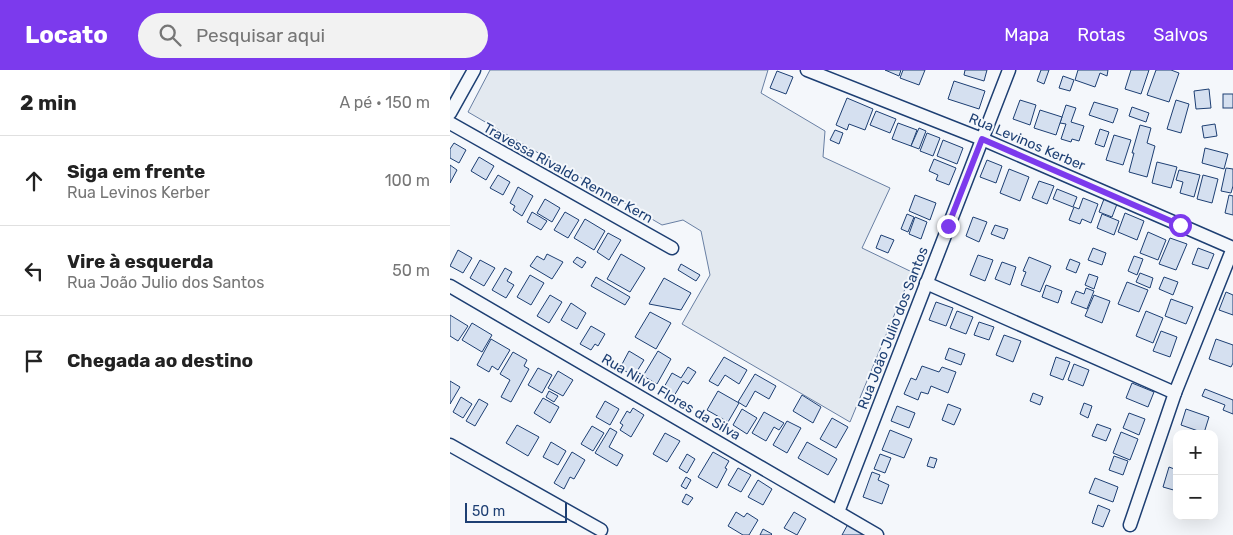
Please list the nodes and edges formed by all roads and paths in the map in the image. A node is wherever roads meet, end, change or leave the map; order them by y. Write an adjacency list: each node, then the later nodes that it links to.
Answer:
1 (474, 70): 4 (street)
2 (807, 70): 6 (street, Rua Levinos Kerber)
3 (1009, 70): 6 (street, Rua João Julio dos Santos)
4 (450, 113)
5 (450, 123): 7 (street, Travessa Rivaldo Renner Kern)
6 (982, 139): 8 (street, Rua Levinos Kerber); 9 (street, Rua João Julio dos Santos)
7 (672, 248)
8 (1233, 248): 11 (street)
9 (926, 283): 11 (street); 13 (street, Rua João Julio dos Santos)
10 (450, 286): 13 (street, Rua Nilvo Flores da Silva)
11 (1175, 393): 14 (street)
12 (450, 445): 15 (street)
13 (838, 512): 16 (street, Rua Nilvo Flores da Silva)
14 (1130, 525)
15 (601, 530)
16 (877, 535)

